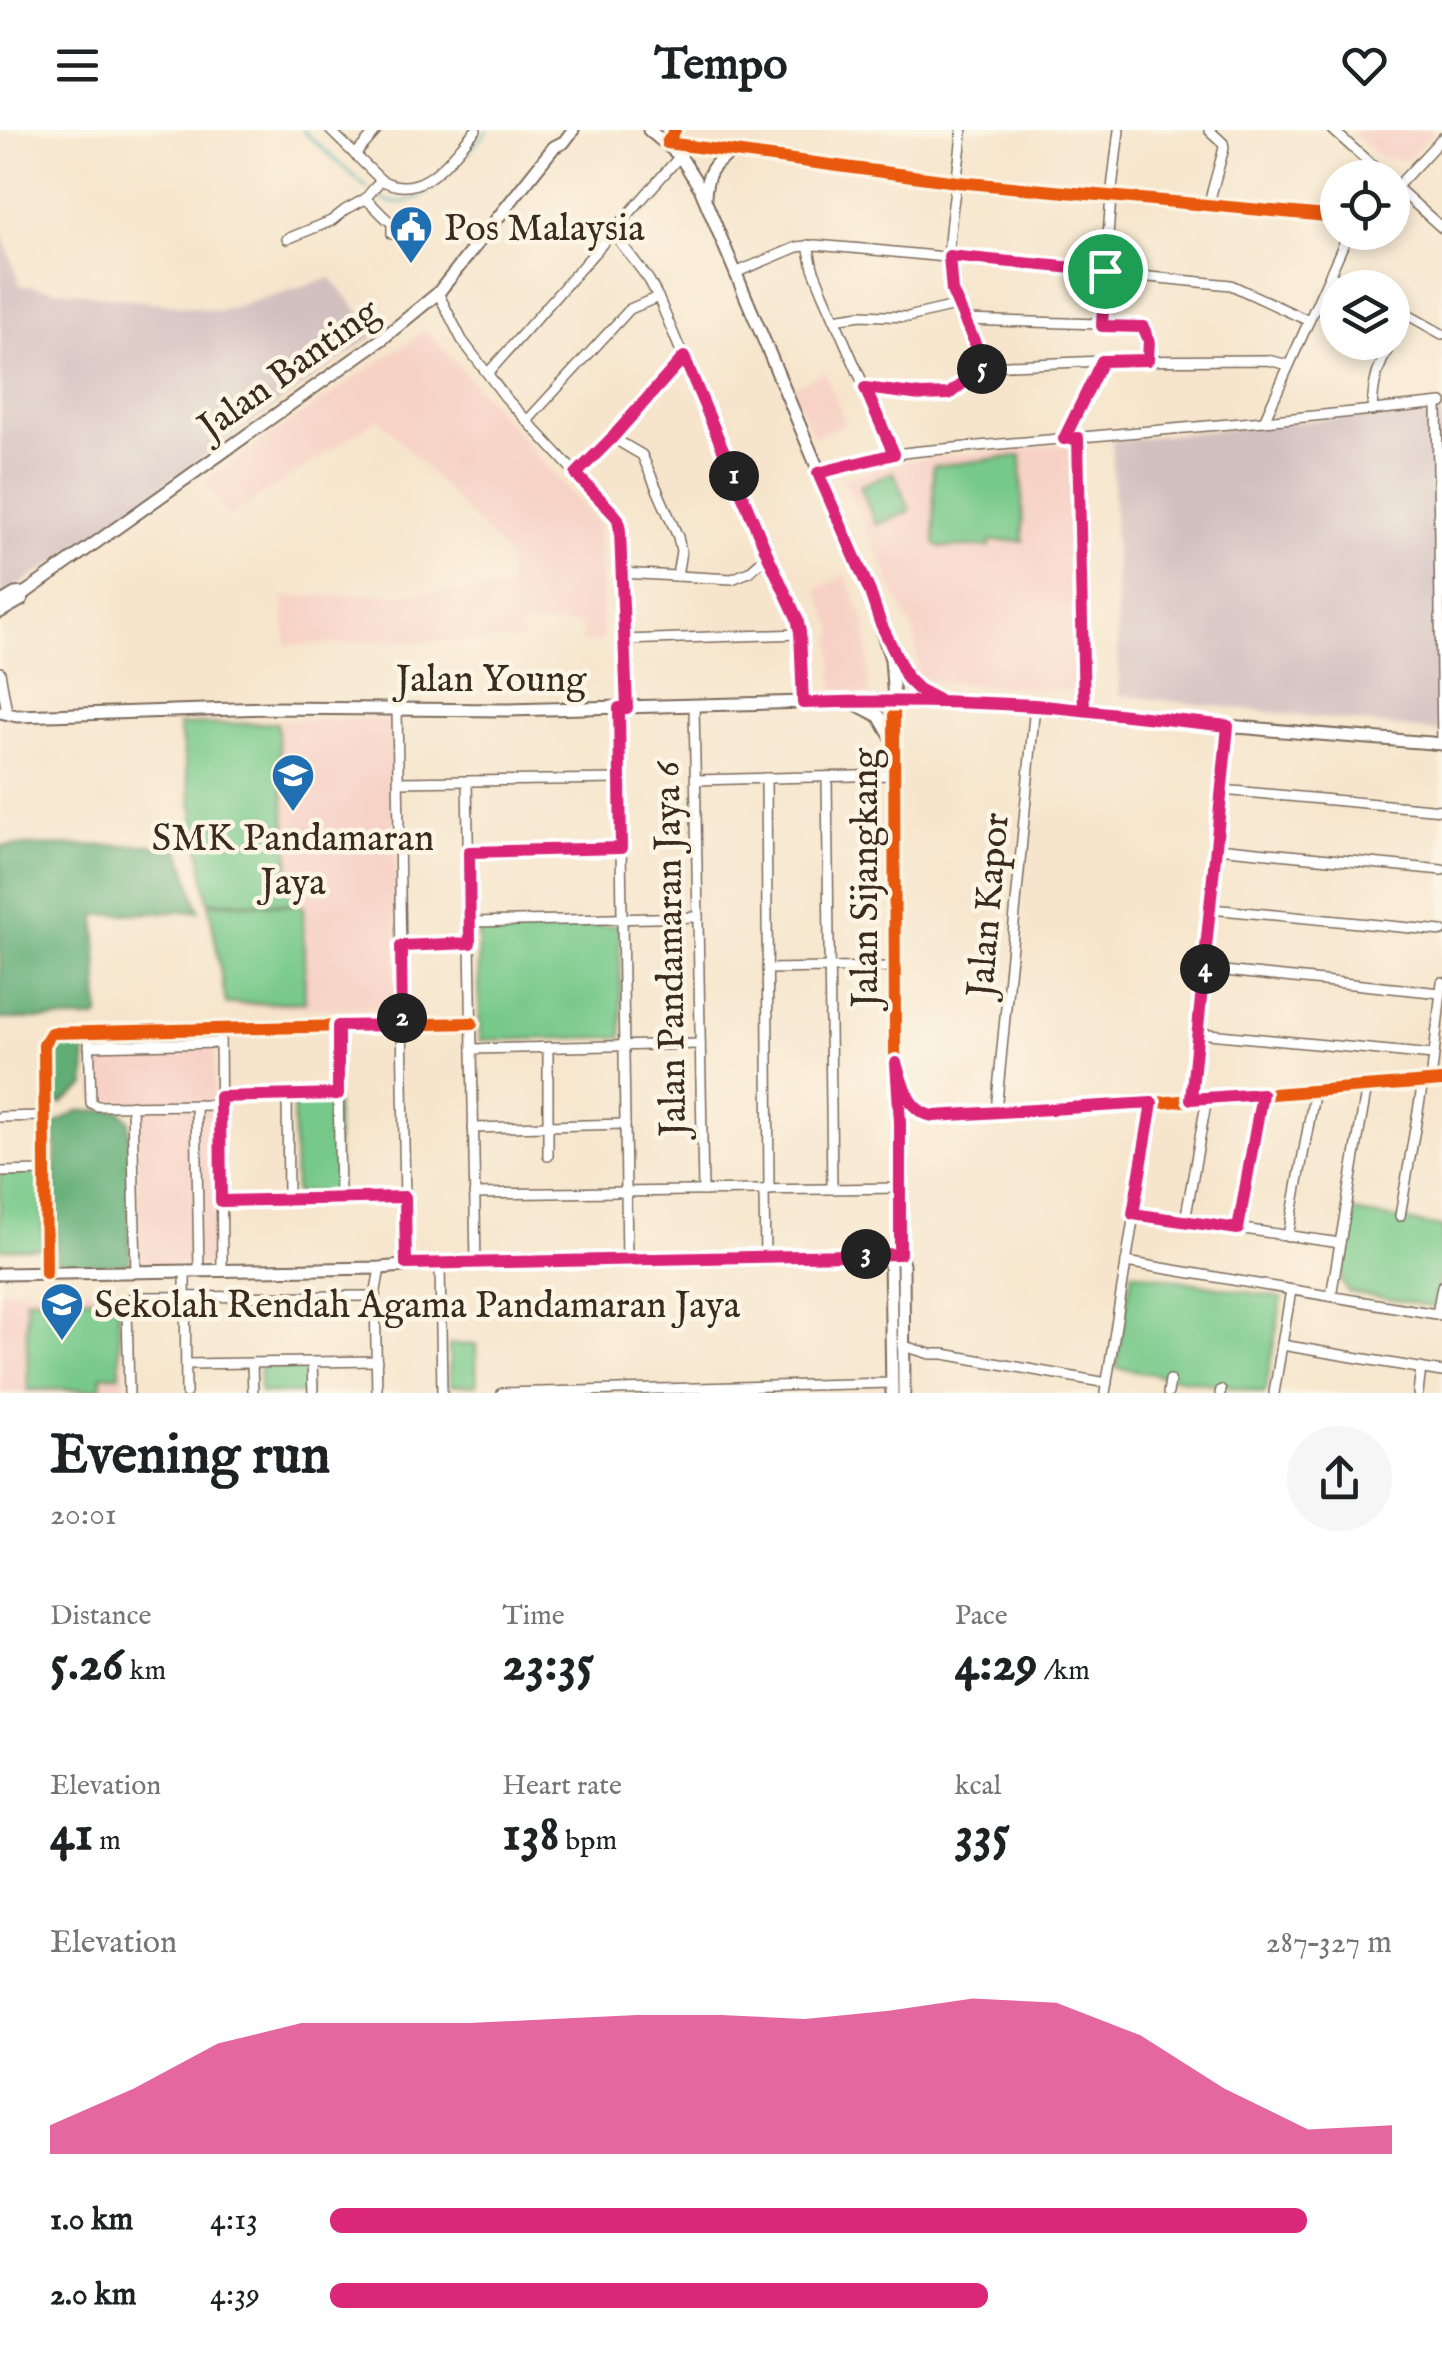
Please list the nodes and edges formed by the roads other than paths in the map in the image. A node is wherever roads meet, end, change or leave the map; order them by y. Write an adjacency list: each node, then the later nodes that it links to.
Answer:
1 (330, 130): 16 (street)
2 (377, 130): 16 (street)
3 (476, 130): 21 (street)
4 (561, 130): 14 (main road)
5 (573, 130): 14 (main road, Jalan Banting)
6 (675, 130): 13 (street)
7 (962, 130): 20 (street)
8 (1118, 130): 22 (street)
9 (1209, 130): 25 (street)
10 (1332, 130): 18 (street)
11 (648, 131): 13 (main road)
12 (1442, 138): 19 (street)
13 (667, 143): 15 (street); 17 (main road)
14 (554, 147): 35 (main road, Jalan Banting)
15 (732, 153): 20 (street); 23 (main road)
16 (356, 154): 21 (street)
17 (680, 156): 23 (main road); 28 (street)
18 (1366, 160)
19 (1410, 171)
20 (957, 182): 22 (street); 32 (street)
21 (372, 190): 29 (street); 30 (street)
22 (1110, 198): 25 (street); 33 (street)
23 (705, 200): 34 (main road)
24 (1410, 201): 27 (street)
25 (1208, 206): 26 (street)
26 (1320, 215)
27 (1442, 228)
28 (612, 231): 36 (street); 51 (street)
29 (392, 234)
30 (287, 239)
31 (808, 246): 32 (street); 34 (street); 40 (street)
32 (949, 256): 33 (street); 38 (street)
33 (1105, 271): 42 (street); 43 (street)
34 (735, 273): 61 (main road)
35 (438, 293): 51 (street); 66 (main road, Jalan Banting)
36 (658, 297): 45 (street); 55 (street)
37 (1320, 298): 42 (street)
38 (959, 306): 40 (street); 41 (street)
39 (1410, 315): 44 (street)
40 (834, 318): 52 (street)
41 (965, 320): 43 (street); 49 (street)
42 (1309, 321): 50 (street)
43 (1102, 326): 46 (street)
44 (1442, 334)
45 (684, 357): 57 (street); 63 (street)
46 (1148, 360): 48 (street); 50 (street)
47 (1382, 360): 54 (street)
48 (1102, 361): 49 (street); 59 (street)
49 (985, 366): 52 (street)
50 (1289, 366): 56 (street)
51 (488, 373): 55 (street)
52 (865, 388): 60 (street)
53 (1439, 403): 54 (street); 85 (street)
54 (1372, 411): 56 (street)
55 (527, 421): 62 (street)
56 (1264, 421): 58 (street)
57 (612, 438): 62 (street); 65 (street)
58 (1078, 438): 59 (street); 81 (street)
59 (1064, 439): 60 (street)
60 (894, 454): 61 (street)
61 (818, 473): 69 (main road)
62 (576, 474): 64 (street)
63 (768, 556): 65 (street); 70 (street)
64 (621, 574): 65 (street); 71 (street)
65 (677, 576)
66 (24, 593): 67 (main road); 68 (main road, Jalan Banting)
67 (0, 603)
68 (0, 612)
69 (880, 622): 73 (main road); 74 (main road)
70 (800, 634): 71 (street); 76 (street)
71 (624, 640): 79 (street)
72 (0, 672): 82 (street)
73 (894, 700): 74 (main road, Jalan Young); 75 (main road, Jalan Young); 84 (street, Jalan Sijangkang)
74 (941, 701): 77 (main road, Jalan Young)
75 (844, 702): 76 (main road, Jalan Young); 84 (main road)
76 (803, 703): 78 (main road, Jalan Young)
77 (1035, 705): 81 (main road, Jalan Young); 138 (street, Jalan Kapor)
78 (694, 706): 79 (main road, Jalan Young); 90 (street, Jalan Pandamaran Jaya 6)
79 (623, 708): 80 (main road, Jalan Young); 89 (street)
80 (398, 709): 82 (main road, Jalan Young); 92 (street)
81 (1084, 710): 83 (main road, Jalan Young)
82 (6, 716)
83 (1228, 726): 85 (main road, Jalan Young); 93 (street)
84 (894, 742): 86 (street, Jalan Sijangkang)
85 (1442, 744)
86 (894, 775): 87 (street); 106 (street, Jalan Sijangkang)
87 (827, 776): 88 (street); 107 (street)
88 (766, 778): 90 (street); 108 (street)
89 (620, 779): 91 (street); 95 (street)
90 (696, 780): 100 (street, Jalan Pandamaran Jaya 6)
91 (468, 781): 92 (street); 97 (street)
92 (399, 782): 105 (street)
93 (1222, 790): 94 (street); 96 (street)
94 (1442, 810)
95 (621, 848): 97 (street); 101 (street)
96 (1217, 848): 98 (street); 99 (street)
97 (469, 852): 102 (street)
98 (1442, 870)
99 (1211, 909): 103 (street); 109 (street)
100 (698, 917): 101 (street); 119 (street, Jalan Pandamaran Jaya 6)
101 (622, 919): 102 (street); 121 (street)
102 (470, 922): 104 (street)
103 (1442, 931)
104 (470, 943): 105 (street); 112 (street)
105 (401, 946): 113 (street)
106 (893, 966): 107 (street); 125 (street, Jalan Sijangkang)
107 (830, 968): 108 (street); 148 (street)
108 (768, 969): 149 (street)
109 (1205, 969): 111 (street); 117 (street)
110 (1442, 982): 111 (street)
111 (1441, 994): 124 (street)
112 (472, 1024): 113 (street); 123 (street)
113 (402, 1025): 114 (street); 153 (street)
114 (338, 1026): 115 (street); 130 (street)
115 (220, 1028): 116 (street); 118 (street)
116 (89, 1031): 120 (street); 139 (street)
117 (1198, 1033): 124 (street); 133 (street)
118 (220, 1043): 120 (street); 134 (street)
119 (700, 1044): 121 (street); 150 (street, Jalan Pandamaran Jaya 6)
120 (90, 1046): 137 (street)
121 (624, 1046): 122 (street); 141 (street)
122 (548, 1047): 123 (street); 142 (street)
123 (472, 1049): 143 (street)
124 (1433, 1055): 126 (street)
125 (896, 1063): 138 (street, Jalan Sijangkang); 147 (street)
126 (1432, 1082): 127 (street); 158 (street)
127 (1367, 1086): 128 (street); 162 (street)
128 (1314, 1090): 131 (street); 161 (street)
129 (287, 1094): 130 (street); 134 (street); 154 (street)
130 (338, 1094): 155 (street)
131 (1262, 1094): 132 (street); 160 (street)
132 (1207, 1098): 133 (street); 159 (street)
133 (1191, 1099): 135 (street)
134 (221, 1101): 136 (street); 156 (street)
135 (1152, 1103): 138 (street); 157 (street)
136 (196, 1105): 137 (street); 171 (street)
137 (132, 1106): 173 (street)
138 (996, 1111)
139 (44, 1116): 140 (street); 145 (street)
140 (0, 1118)
141 (625, 1124): 142 (street); 151 (street)
142 (549, 1126): 143 (street); 144 (street)
143 (473, 1128): 152 (street)
144 (548, 1156)
145 (45, 1171): 146 (street); 174 (street)
146 (0, 1172)
147 (901, 1188): 148 (street); 163 (street)
148 (832, 1189): 149 (street)
149 (766, 1190): 150 (street); 164 (street)
150 (703, 1191): 151 (street)
151 (626, 1192): 152 (street); 165 (street)
152 (474, 1194): 167 (street)
153 (405, 1197): 155 (street); 168 (street)
154 (288, 1200): 155 (street); 156 (street)
155 (340, 1200)
156 (221, 1201): 172 (street)
157 (1133, 1214): 159 (street); 166 (street)
158 (1400, 1216)
159 (1185, 1221): 160 (street)
160 (1238, 1229): 161 (street)
161 (1288, 1236): 162 (street)
162 (1340, 1244): 179 (street)
163 (895, 1254): 164 (main road); 183 (main road); 194 (main road)
164 (764, 1256): 165 (main road)
165 (628, 1260): 167 (main road)
166 (1126, 1262): 177 (street); 195 (street)
167 (476, 1263): 169 (main road)
168 (406, 1264): 169 (main road); 170 (main road)
169 (440, 1264): 206 (street)
170 (385, 1268): 172 (main road); 178 (street)
171 (192, 1271): 172 (main road); 173 (main road); 180 (street)
172 (222, 1271)
173 (136, 1272): 174 (main road)
174 (46, 1273): 175 (main road)
175 (0, 1274)
176 (1442, 1286): 181 (street)
177 (1292, 1290): 179 (street); 182 (street)
178 (375, 1296): 180 (street); 185 (street)
179 (1331, 1296): 181 (street)
180 (185, 1298): 187 (street); 201 (street)
181 (1440, 1315)
182 (1282, 1345): 190 (street); 210 (street)
183 (904, 1346): 184 (street); 189 (main road)
184 (930, 1354): 189 (street); 195 (street)
185 (377, 1361): 186 (street); 205 (street)
186 (312, 1362): 188 (street); 204 (street)
187 (186, 1364): 188 (street); 202 (street)
188 (252, 1364): 203 (street)
189 (904, 1368): 208 (main road)
190 (1422, 1368): 191 (street); 211 (street)
191 (1442, 1372)
192 (1170, 1380): 209 (street)
193 (871, 1388): 194 (street); 196 (street)
194 (892, 1388)
195 (1106, 1388)
196 (812, 1389): 197 (street)
197 (751, 1390): 199 (street)
198 (627, 1391): 199 (street); 200 (street)
199 (690, 1391)
200 (560, 1392): 207 (street)
201 (129, 1393)
202 (186, 1393)
203 (253, 1393)
204 (312, 1393)
205 (378, 1393)
206 (442, 1393)
207 (502, 1393)
208 (904, 1393)
209 (1168, 1393)
210 (1274, 1393)
211 (1418, 1393)

